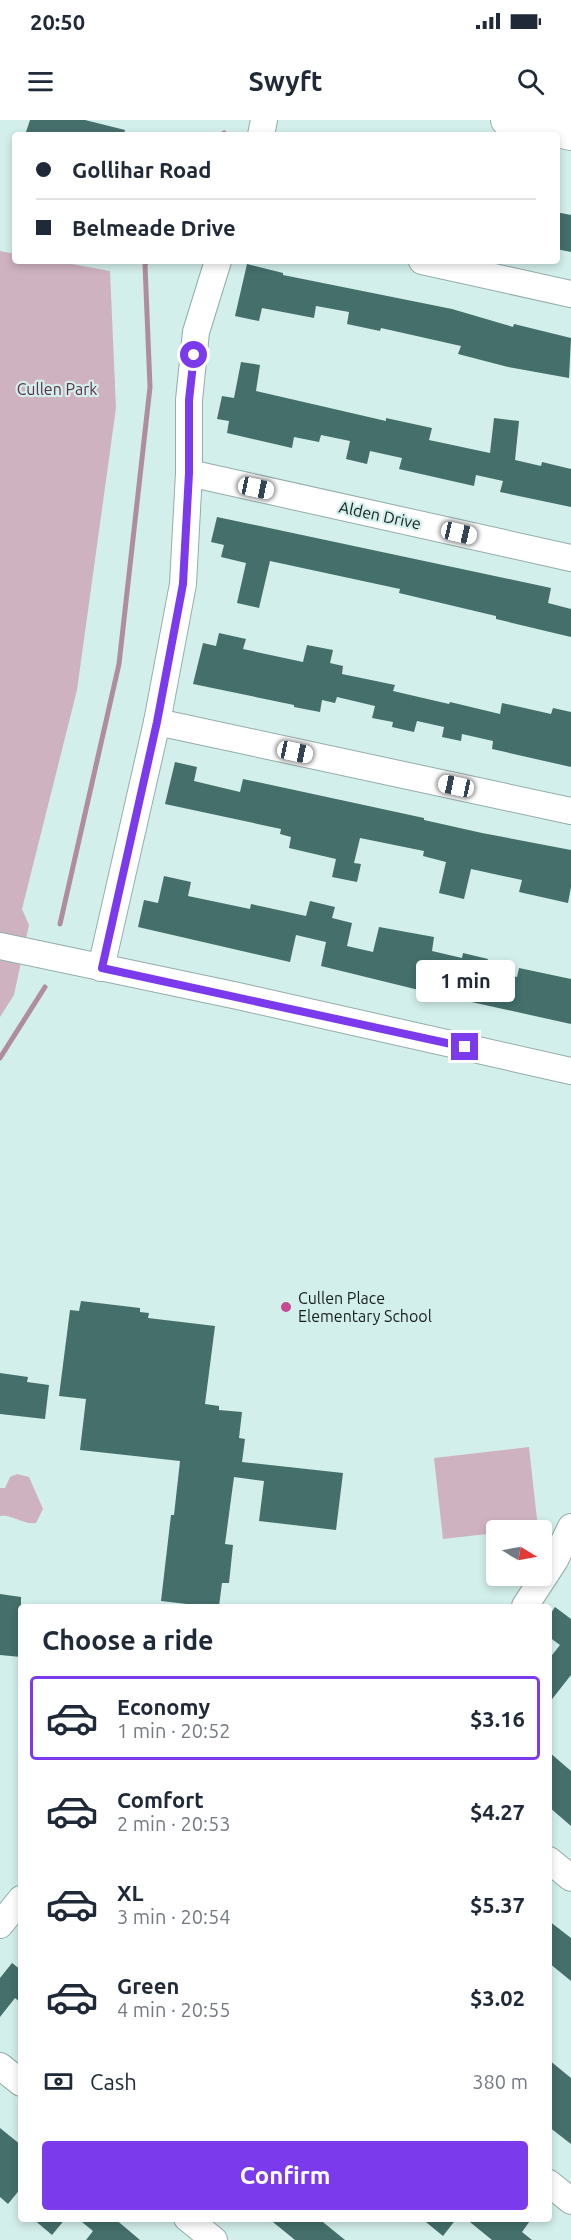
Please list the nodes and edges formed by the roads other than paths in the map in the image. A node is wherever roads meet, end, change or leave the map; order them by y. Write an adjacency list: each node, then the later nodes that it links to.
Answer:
1 (507, 120): 2 (main road)
2 (571, 134)
3 (217, 264): 6 (street)
4 (436, 264): 5 (street)
5 (571, 294)
6 (189, 473): 7 (street, Alden Drive); 8 (street)
7 (571, 558)
8 (157, 722): 9 (street); 11 (street)
9 (571, 811)
10 (0, 945): 11 (street)
11 (102, 968): 12 (street)
12 (571, 1071)
13 (571, 1527): 14 (street)
14 (563, 1565): 15 (street)
15 (527, 1604)
16 (552, 1862): 17 (street)
17 (571, 1878)
18 (18, 1903): 19 (street)
19 (0, 1925)
20 (0, 2066): 21 (street)
21 (18, 2081)
22 (552, 2185): 23 (street)
23 (571, 2201)
24 (192, 2222): 25 (street)
25 (213, 2240)

